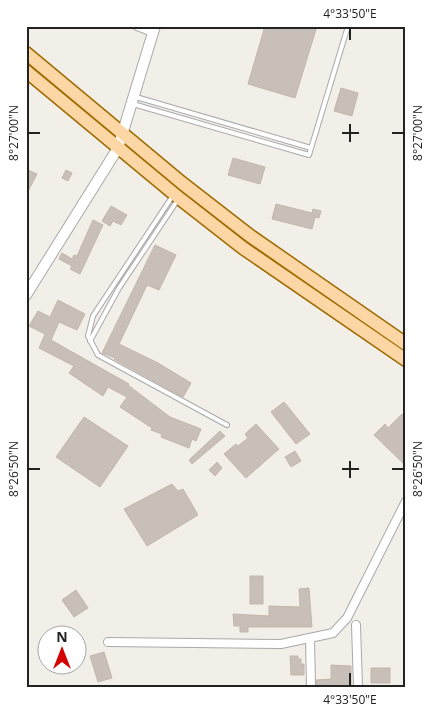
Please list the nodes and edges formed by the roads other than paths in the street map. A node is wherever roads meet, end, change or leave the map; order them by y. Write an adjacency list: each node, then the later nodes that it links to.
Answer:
1 (137, 26): 3 (street)
2 (348, 26): 9 (lane)
3 (154, 29): 6 (street)
4 (26, 53): 7 (main road)
5 (26, 72): 8 (main road)
6 (133, 100): 7 (street); 9 (lane); 9 (lane)
7 (123, 134): 8 (street); 13 (main road)
8 (118, 148): 10 (main road); 11 (street)
9 (311, 148)
10 (176, 196): 12 (lane); 12 (lane); 14 (main road)
11 (26, 296)
12 (90, 341): 15 (lane)
13 (406, 344)
14 (406, 360)
15 (227, 425)
16 (406, 502): 18 (street)
17 (356, 625): 21 (street)
18 (310, 638): 19 (street); 20 (street)
19 (108, 642)
20 (310, 687)
21 (358, 687)

